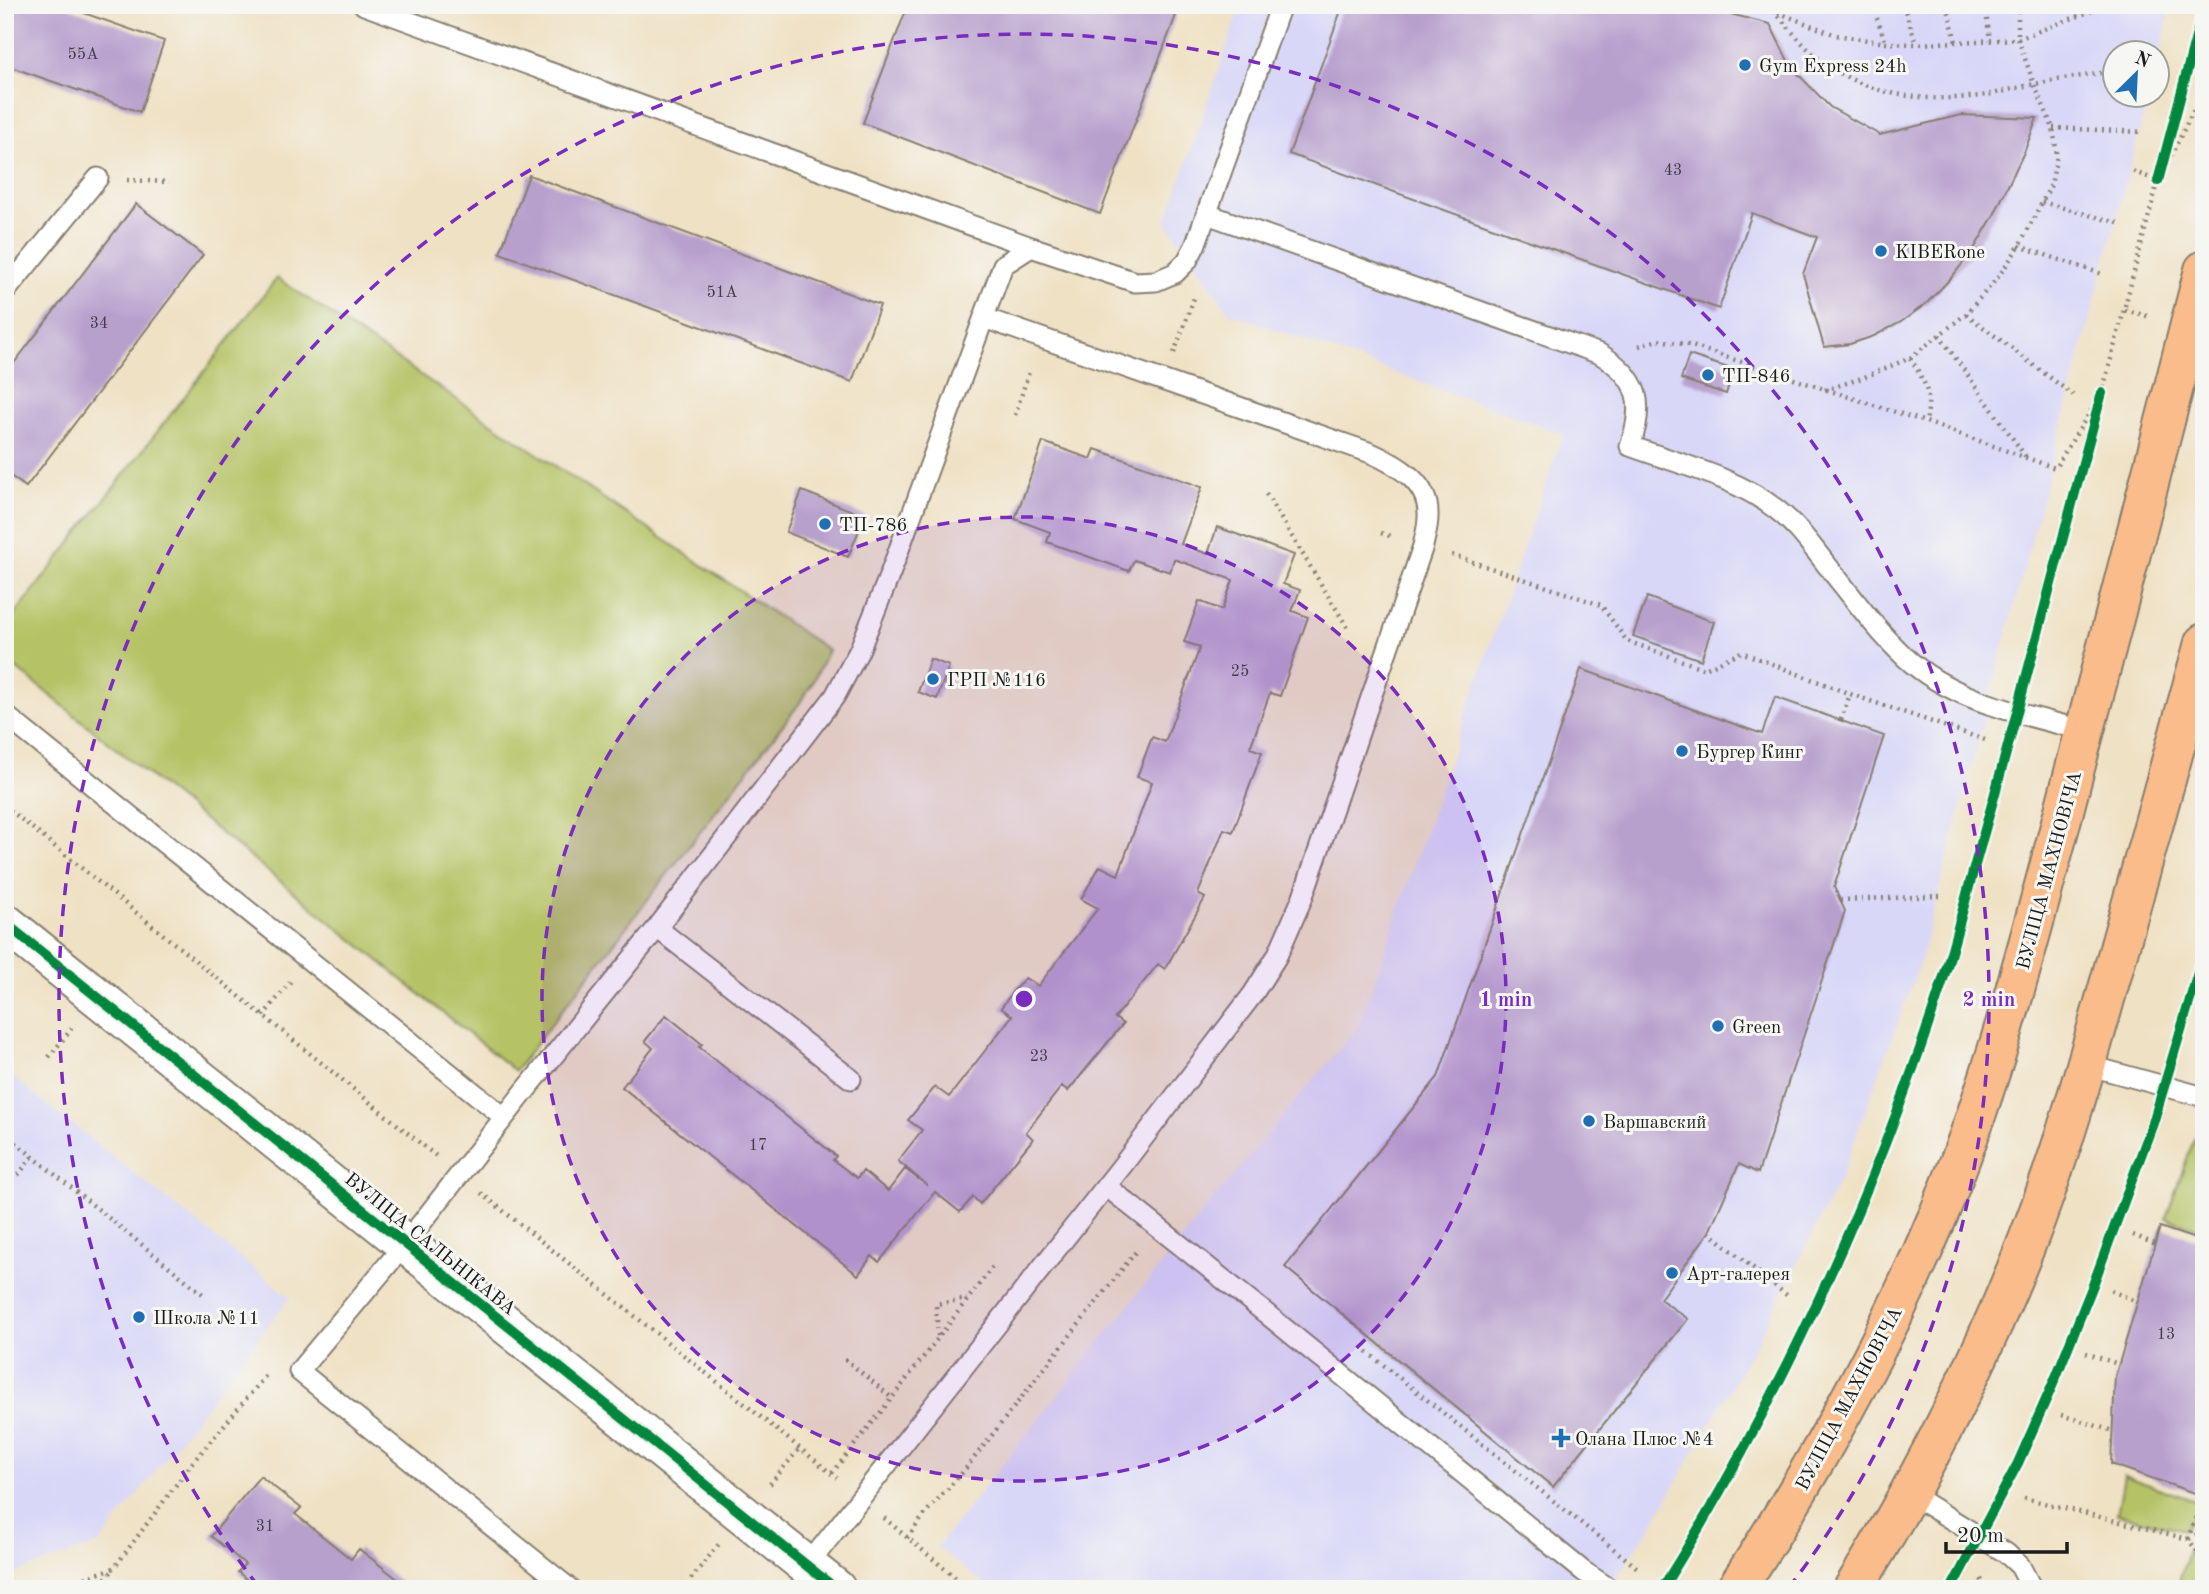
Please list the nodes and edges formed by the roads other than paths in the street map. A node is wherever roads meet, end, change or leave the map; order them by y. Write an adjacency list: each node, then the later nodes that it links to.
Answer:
1 (364, 5): 5 (lane)
2 (1281, 5): 4 (lane)
3 (98, 178): 7 (lane)
4 (1207, 214): 5 (lane); 11 (lane)
5 (1031, 247): 8 (lane)
6 (2204, 270): 11 (main road, ВУЛІЦА МАХНОВІЧА)
7 (5, 292)
8 (984, 318): 13 (lane); 18 (lane)
9 (2204, 643): 14 (main road)
10 (5, 715): 17 (lane)
11 (2085, 731): 24 (main road, ВУЛІЦА МАХНОВІЧА)
12 (5, 923): 19 (street, ВУЛІЦА САЛЬНІКАВА)
13 (657, 928): 15 (lane); 17 (lane)
14 (2087, 1065): 16 (lane); 20 (main road)
15 (850, 1079)
16 (2204, 1097)
17 (504, 1118): 19 (lane)
18 (1106, 1186): 21 (lane); 23 (lane)
19 (405, 1244): 21 (street, ВУЛІЦА САЛЬНІКАВА); 22 (lane)
20 (1910, 1494): 25 (main road); 26 (lane)
21 (821, 1577)
22 (570, 1589)
23 (1610, 1589)
24 (1736, 1589)
25 (1853, 1589)
26 (2032, 1589)

